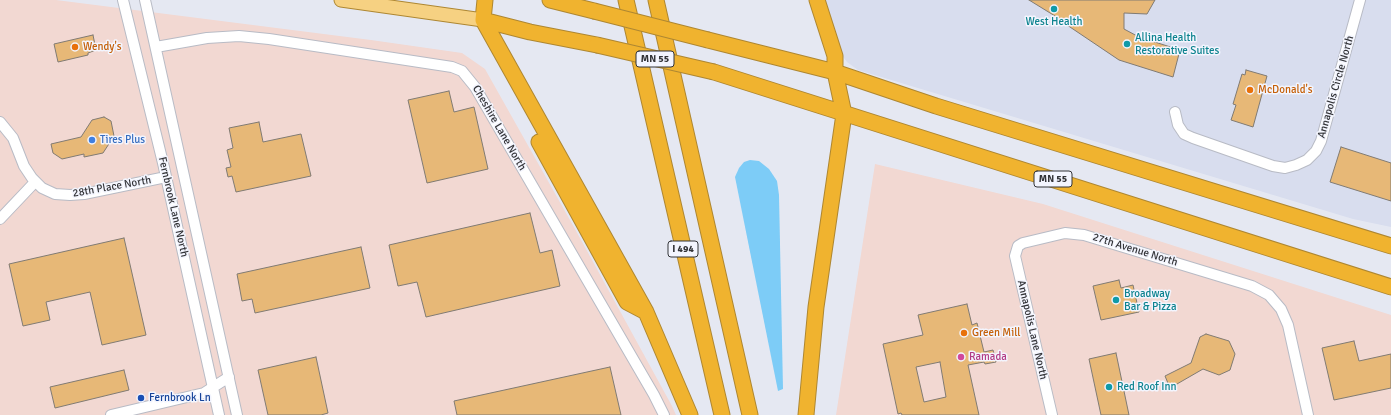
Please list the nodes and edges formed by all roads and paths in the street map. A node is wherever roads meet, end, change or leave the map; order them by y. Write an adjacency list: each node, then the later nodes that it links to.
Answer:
1 (123, 0): 16 (street, Fernbrook Lane North)
2 (145, 0): 11 (street, Fernbrook Lane North)
3 (341, 0): 10 (main road, MN 55)
4 (485, 0): 10 (highway)
5 (550, 0): 12 (highway, bridge)
6 (626, 0): 29 (highway, I 494)
7 (656, 0): 30 (highway, I 494)
8 (817, 0): 12 (highway)
9 (1360, 0): 13 (street, Annapolis Circle North)
10 (483, 20): 14 (highway, MN 55, bridge); 28 (highway)
11 (156, 47): 22 (street, Fernbrook Lane North); 27 (street, Cheshire Lane North)
12 (835, 72): 14 (highway); 19 (highway)
13 (1175, 112)
14 (844, 114): 21 (highway, MN 55); 31 (highway)
15 (0, 122): 17 (street, 28th Place North)
16 (166, 177): 17 (street, 28th Place North); 23 (street, Fernbrook Lane North)
17 (35, 182): 18 (street)
18 (0, 219)
19 (1386, 244)
20 (1018, 246): 32 (street, Annapolis Lane North); 33 (street, 27th Avenue North)
21 (1391, 287)
22 (229, 377): 23 (street); 26 (street, Fernbrook Lane North)
23 (213, 387): 24 (street); 25 (street, Fernbrook Lane North)
24 (111, 415)
25 (219, 415)
26 (237, 415)
27 (664, 415)
28 (690, 415)
29 (722, 415)
30 (750, 415)
31 (806, 415)
32 (1052, 415)
33 (1308, 415)

